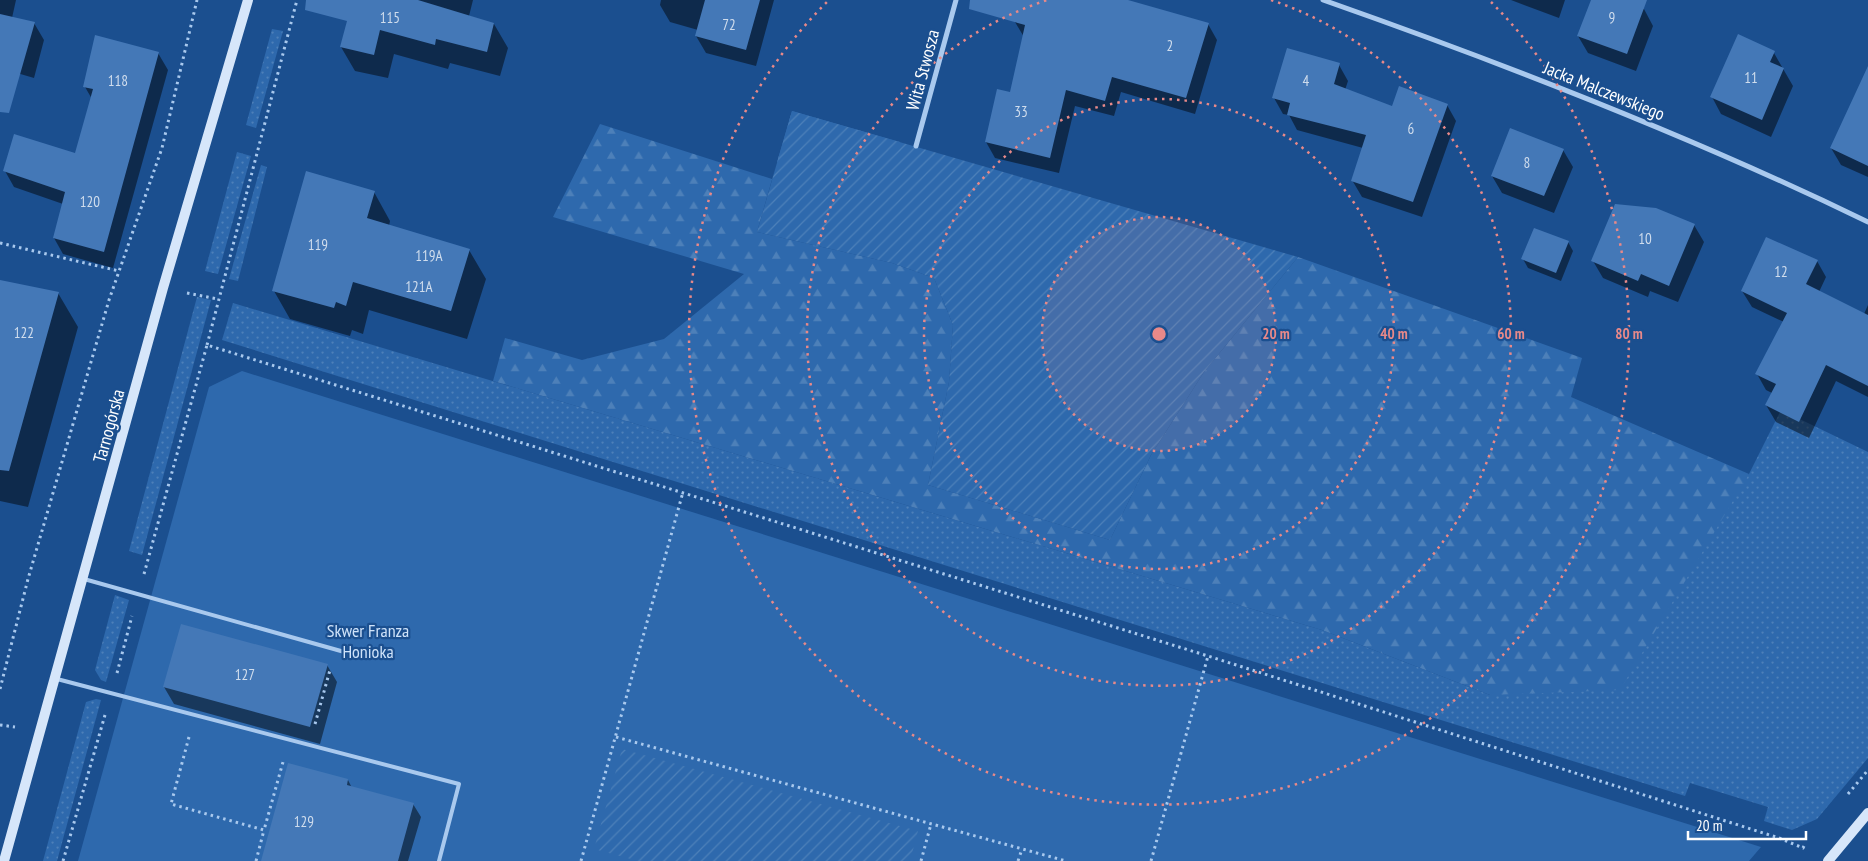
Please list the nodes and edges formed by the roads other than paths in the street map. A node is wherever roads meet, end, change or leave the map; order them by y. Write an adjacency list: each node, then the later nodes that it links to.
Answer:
1 (248, 0): 6 (main road, Tarnogórska)
2 (956, 0): 4 (street, Wita Stwosza)
3 (1323, 0): 5 (street, Jacka Malczewskiego)
4 (916, 146)
5 (1868, 222)
6 (84, 579): 7 (lane); 8 (main road, Tarnogórska)
7 (348, 653)
8 (56, 678): 10 (main road, Tarnogórska); 11 (lane)
9 (1868, 813): 12 (main road)
10 (4, 861)
11 (439, 861)
12 (1828, 861)

